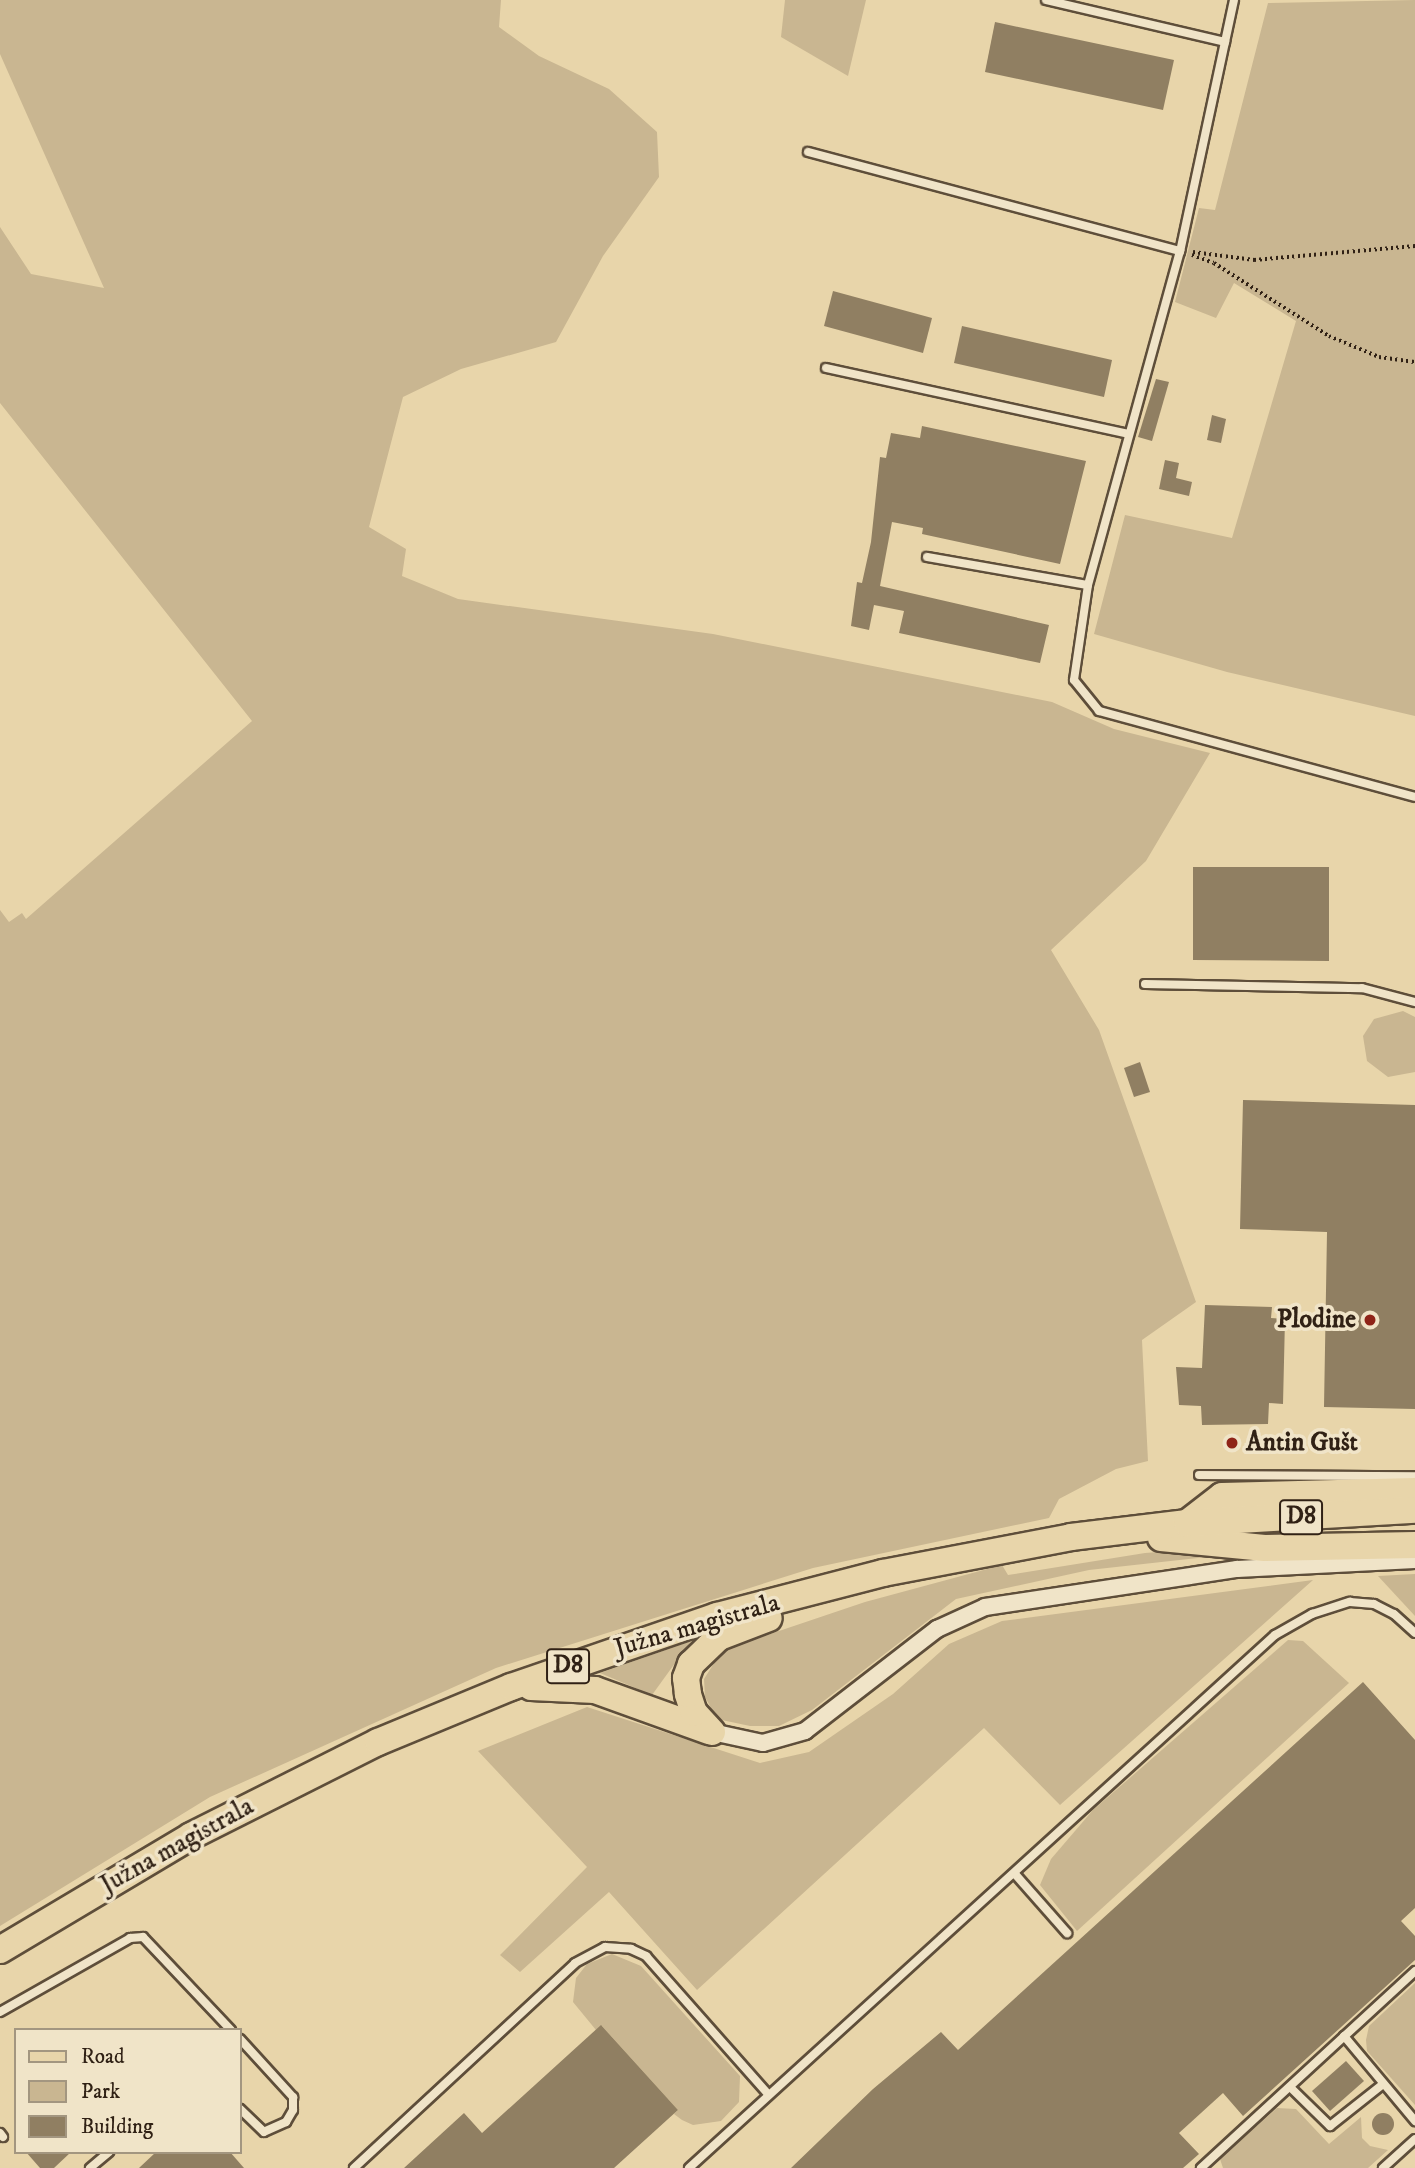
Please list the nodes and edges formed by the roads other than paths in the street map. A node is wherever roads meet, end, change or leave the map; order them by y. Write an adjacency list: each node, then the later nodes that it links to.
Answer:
1 (1046, 0): 3 (lane)
2 (1234, 0): 3 (lane)
3 (1225, 42): 5 (lane)
4 (808, 152): 5 (lane)
5 (1180, 251): 7 (lane)
6 (827, 368): 7 (lane)
7 (1128, 434): 9 (lane)
8 (928, 557): 9 (lane)
9 (1088, 585): 10 (lane)
10 (1415, 797)
11 (1145, 985): 12 (lane)
12 (1415, 1002)
13 (1199, 1475): 14 (lane)
14 (1415, 1476)
15 (1415, 1491): 17 (main road)
16 (1415, 1510): 17 (main road, Južna magistrala / D8)
17 (1187, 1523): 18 (main road, Južna magistrala / D8)
18 (1086, 1536): 19 (main road); 21 (main road, Južna magistrala / D8)
19 (1415, 1545)
20 (1415, 1560): 24 (street)
21 (817, 1592): 23 (main road, Južna magistrala / D8); 24 (main road)
22 (1415, 1633): 25 (lane)
23 (512, 1687): 24 (main road); 27 (main road, Južna magistrala / D8)
24 (712, 1732)
25 (1015, 1874): 26 (lane); 35 (lane)
26 (1067, 1933)
27 (0, 1950)
28 (1415, 1971): 31 (lane)
29 (0, 2012): 30 (lane)
30 (229, 2028)
31 (1344, 2036): 33 (lane); 34 (lane)
32 (242, 2041): 36 (lane)
33 (1383, 2084): 34 (lane); 37 (lane)
34 (1290, 2087): 43 (lane)
35 (768, 2094): 41 (lane); 42 (lane)
36 (242, 2111)
37 (1415, 2121)
38 (1415, 2139): 44 (lane)
39 (106, 2154): 40 (lane)
40 (90, 2168)
41 (354, 2168)
42 (689, 2168)
43 (1201, 2168)
44 (1383, 2168)

